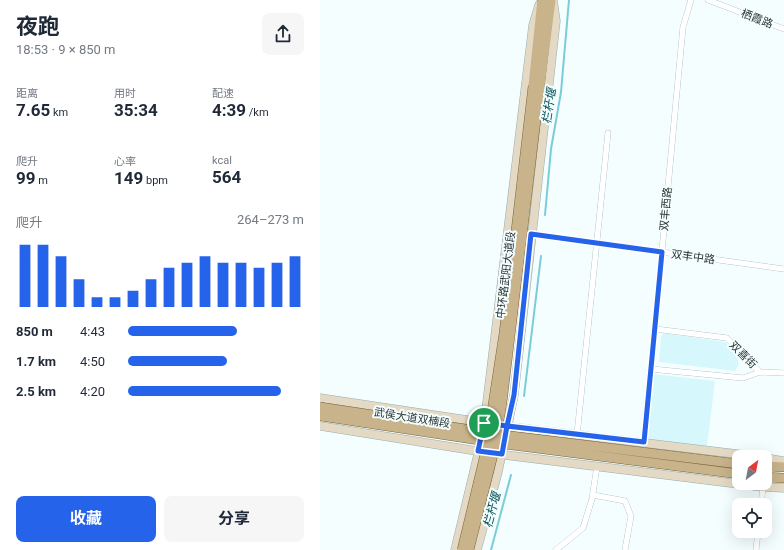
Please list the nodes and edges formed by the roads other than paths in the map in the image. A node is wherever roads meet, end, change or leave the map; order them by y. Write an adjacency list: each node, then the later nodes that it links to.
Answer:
1 (541, 0): 6 (main road, 中环路武阳大道段); 19 (main road)
2 (552, 0): 6 (main road, 中环路武阳大道段); 8 (main road)
3 (691, 0): 10 (street, 双丰西路)
4 (708, 0): 5 (street, 栖霞路)
5 (784, 29)
6 (537, 86): 42 (main road, 中环路武阳大道段, bridge); 43 (main road, 中环路武阳大道段, bridge)
7 (608, 133): 9 (street)
8 (531, 234): 9 (street, 双丰中路); 21 (main road)
9 (597, 243): 10 (street, 双丰中路); 22 (street)
10 (662, 252): 11 (street, 双丰中路); 12 (street, 双丰西路)
11 (784, 269)
12 (655, 329): 13 (street, 双丰西路); 14 (street, 双喜街)
13 (651, 369): 14 (street); 23 (street, 双丰西路)
14 (760, 372): 15 (street, 双喜街)
15 (784, 373)
16 (320, 398): 19 (main road)
17 (320, 407): 29 (main road, 武侯大道双楠段, bridge)
18 (320, 416): 33 (main road, 武侯大道双楠段, bridge)
19 (484, 423): 21 (main road); 24 (main road)
20 (320, 426): 24 (main road)
21 (507, 426): 22 (main road); 26 (main road)
22 (577, 435): 23 (main road)
23 (644, 442): 25 (main road)
24 (478, 451): 26 (main road); 41 (main road)
25 (732, 453)
26 (502, 454): 30 (main road); 44 (main road)
27 (772, 459): 28 (main road)
28 (784, 461)
29 (732, 463)
30 (597, 466): 36 (main road); 39 (street)
31 (772, 466): 32 (main road)
32 (784, 467)
33 (732, 473)
34 (772, 477): 35 (main road)
35 (784, 478)
36 (732, 483)
37 (772, 487): 38 (main road)
38 (784, 488)
39 (593, 495): 45 (street); 46 (street)
40 (757, 538): 47 (street)
41 (455, 550)
42 (462, 550)
43 (469, 550)
44 (477, 550)
45 (556, 550)
46 (625, 550)
47 (756, 550)

